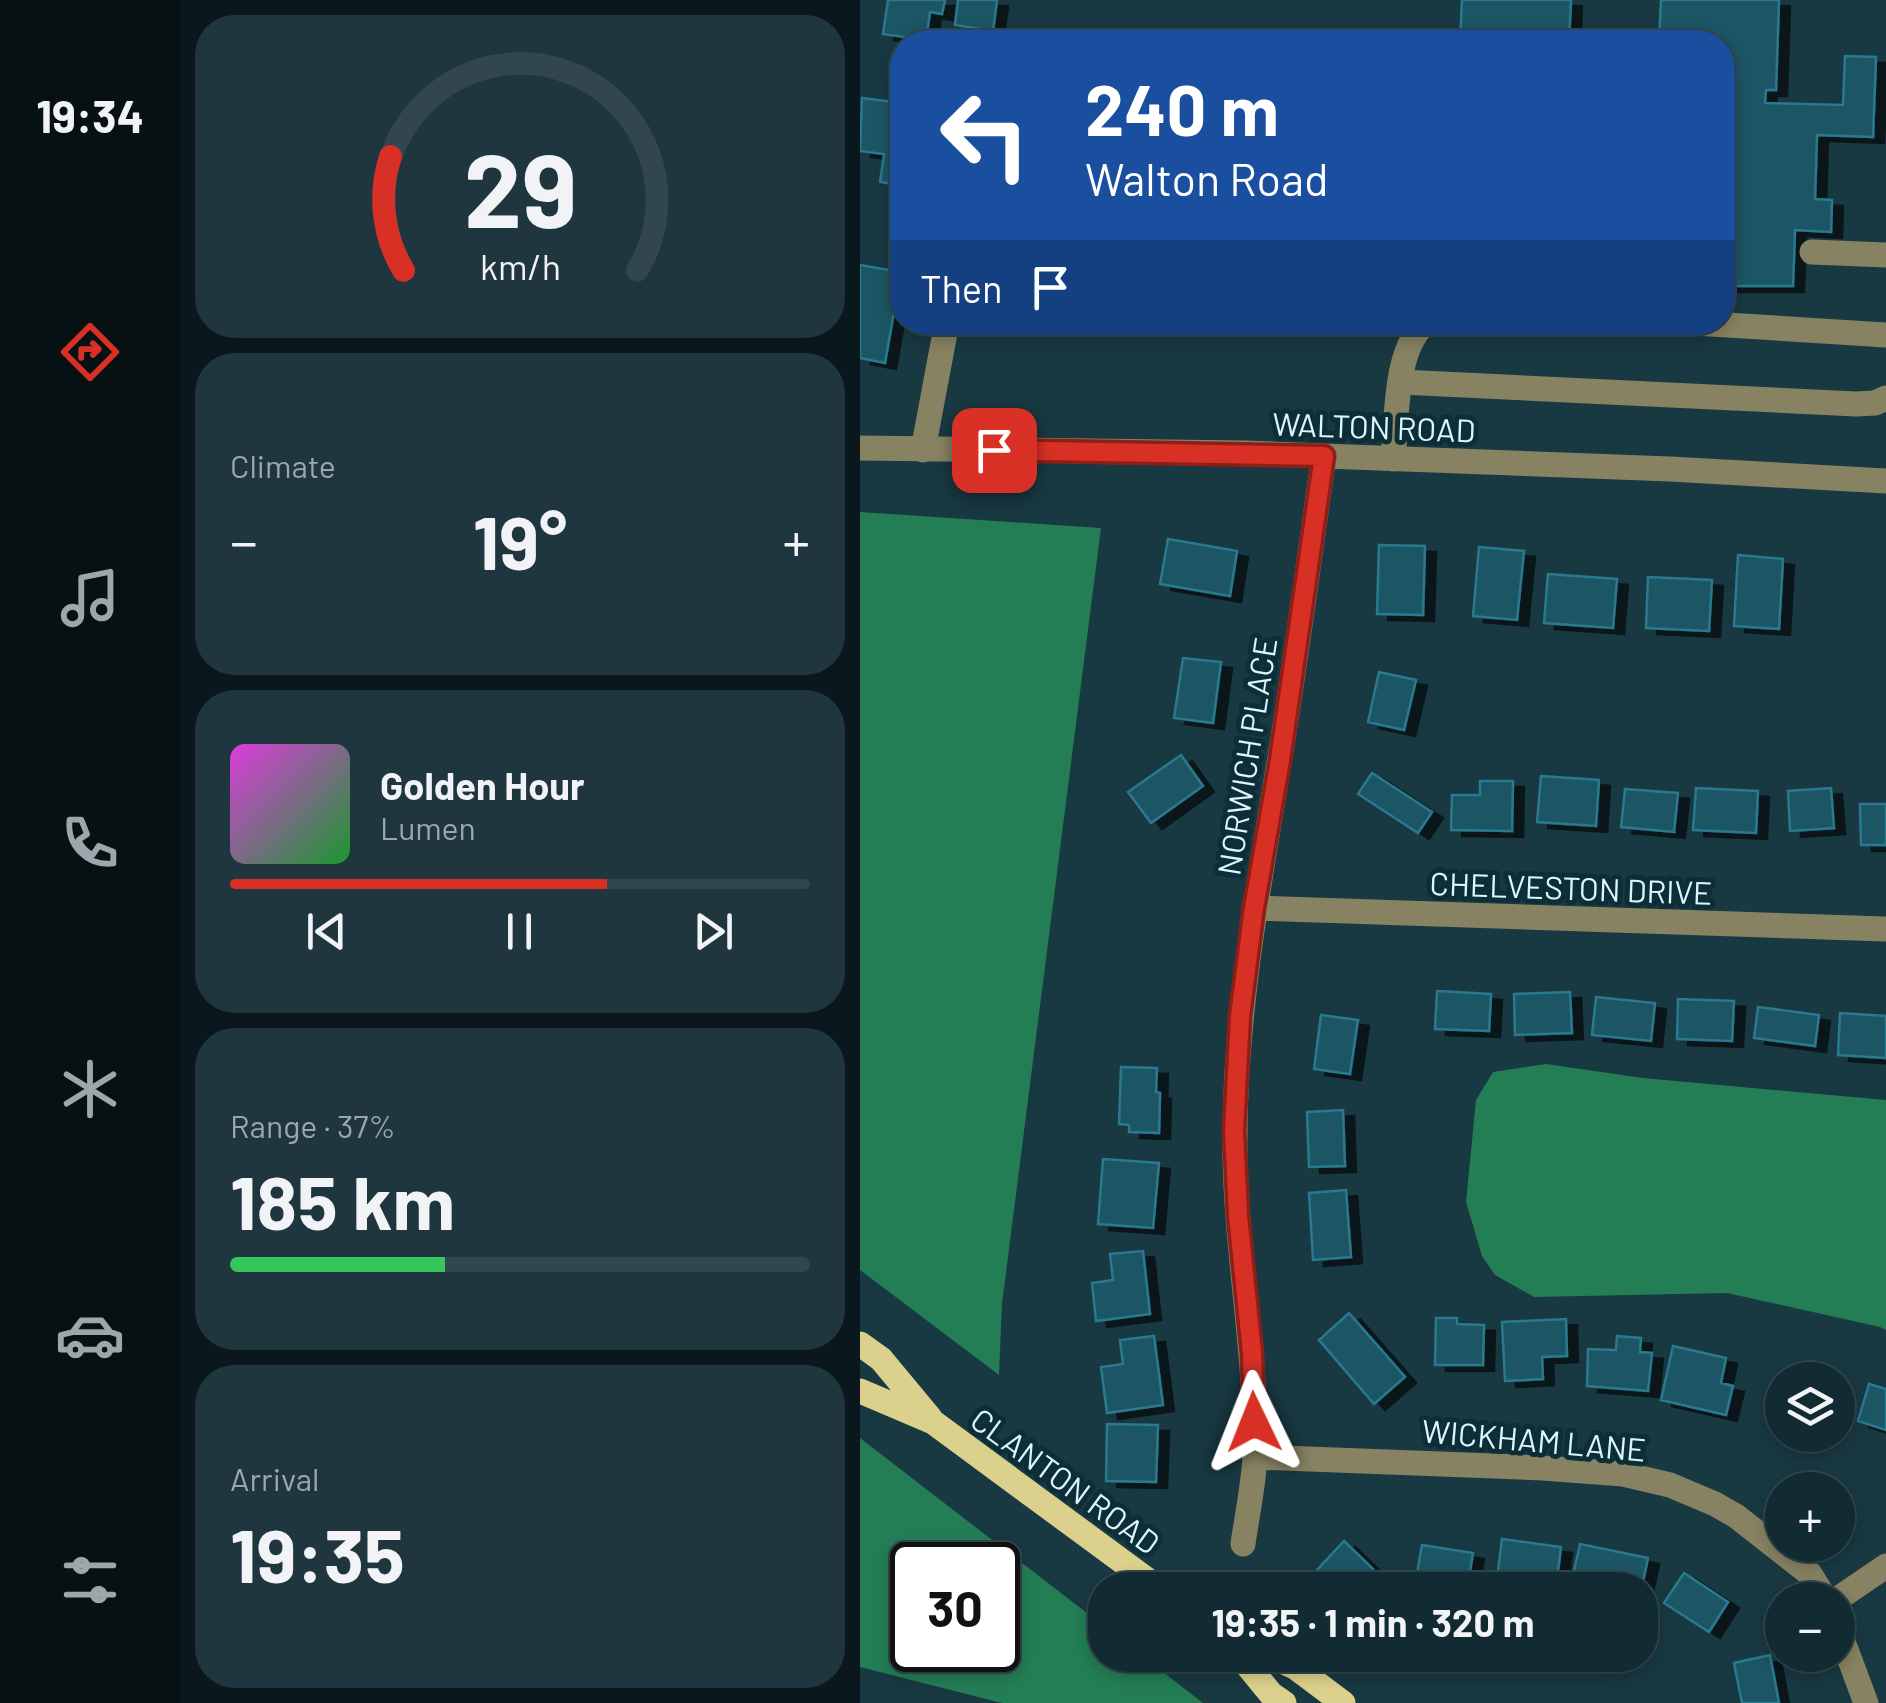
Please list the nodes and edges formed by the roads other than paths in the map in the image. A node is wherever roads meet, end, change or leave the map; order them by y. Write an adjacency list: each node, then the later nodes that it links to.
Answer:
1 (1812, 252): 2 (street)
2 (1886, 255)
3 (1735, 326): 6 (street)
4 (944, 335): 10 (street)
5 (1414, 335): 7 (street)
6 (1886, 335)
7 (1401, 382): 8 (street); 12 (street)
8 (1886, 398)
9 (860, 448): 10 (street, WALTON ROAD)
10 (923, 450): 11 (street, WALTON ROAD)
11 (1324, 456): 12 (street, WALTON ROAD); 14 (street, NORWICH PLACE)
12 (1393, 459): 13 (street, WALTON ROAD)
13 (1886, 481)
14 (1254, 908): 15 (street, CHELVESTON DRIVE); 19 (street, NORWICH PLACE)
15 (1886, 929)
16 (860, 1344): 18 (main road, CLANTON ROAD)
17 (860, 1391): 18 (main road, CLANTON ROAD)
18 (933, 1422): 22 (main road, CLANTON ROAD)
19 (1254, 1457): 20 (street, NORWICH PLACE); 23 (street, WICKHAM LANE)
20 (1243, 1544)
21 (1886, 1566): 24 (street)
22 (1137, 1572)
23 (1815, 1582)
24 (1855, 1587)
25 (1254, 1672): 28 (main road)
26 (1302, 1672): 29 (main road)
27 (1854, 1672): 30 (street)
28 (1284, 1703)
29 (1343, 1703)
30 (1866, 1703)

